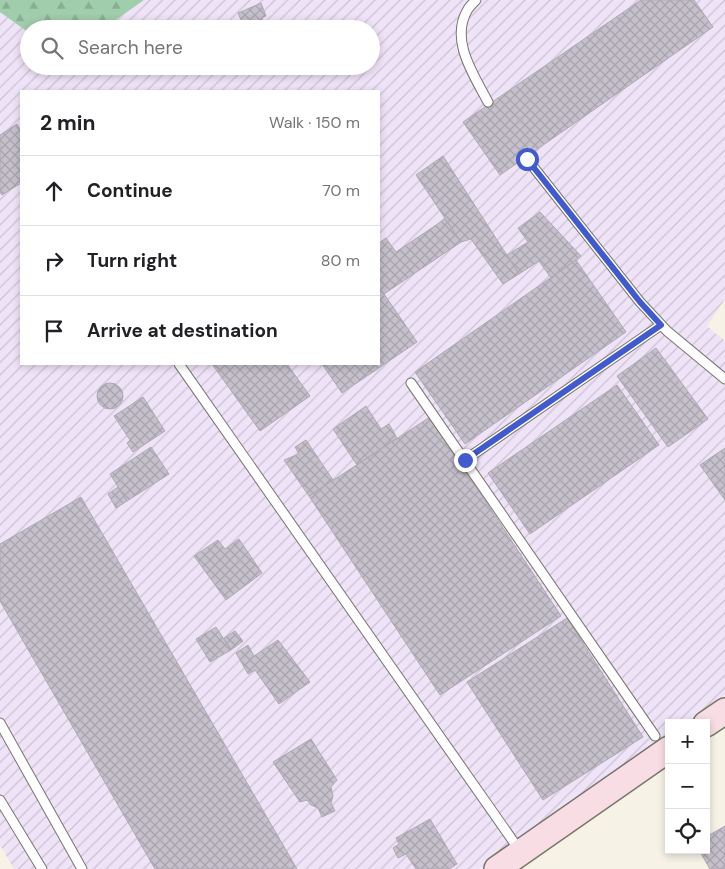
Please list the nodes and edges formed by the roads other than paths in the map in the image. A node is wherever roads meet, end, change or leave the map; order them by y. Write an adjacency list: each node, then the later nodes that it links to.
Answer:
1 (475, 0): 2 (lane)
2 (488, 102)
3 (527, 159): 4 (lane)
4 (661, 325): 6 (lane); 8 (lane)
5 (180, 365): 14 (lane)
6 (725, 378)
7 (411, 383): 8 (lane)
8 (465, 460): 12 (lane)
9 (725, 711): 10 (main road)
10 (710, 721)
11 (0, 723): 16 (lane)
12 (662, 743): 14 (main road)
13 (0, 800): 15 (lane)
14 (520, 853): 17 (main road)
15 (42, 869)
16 (82, 869)
17 (497, 869)

